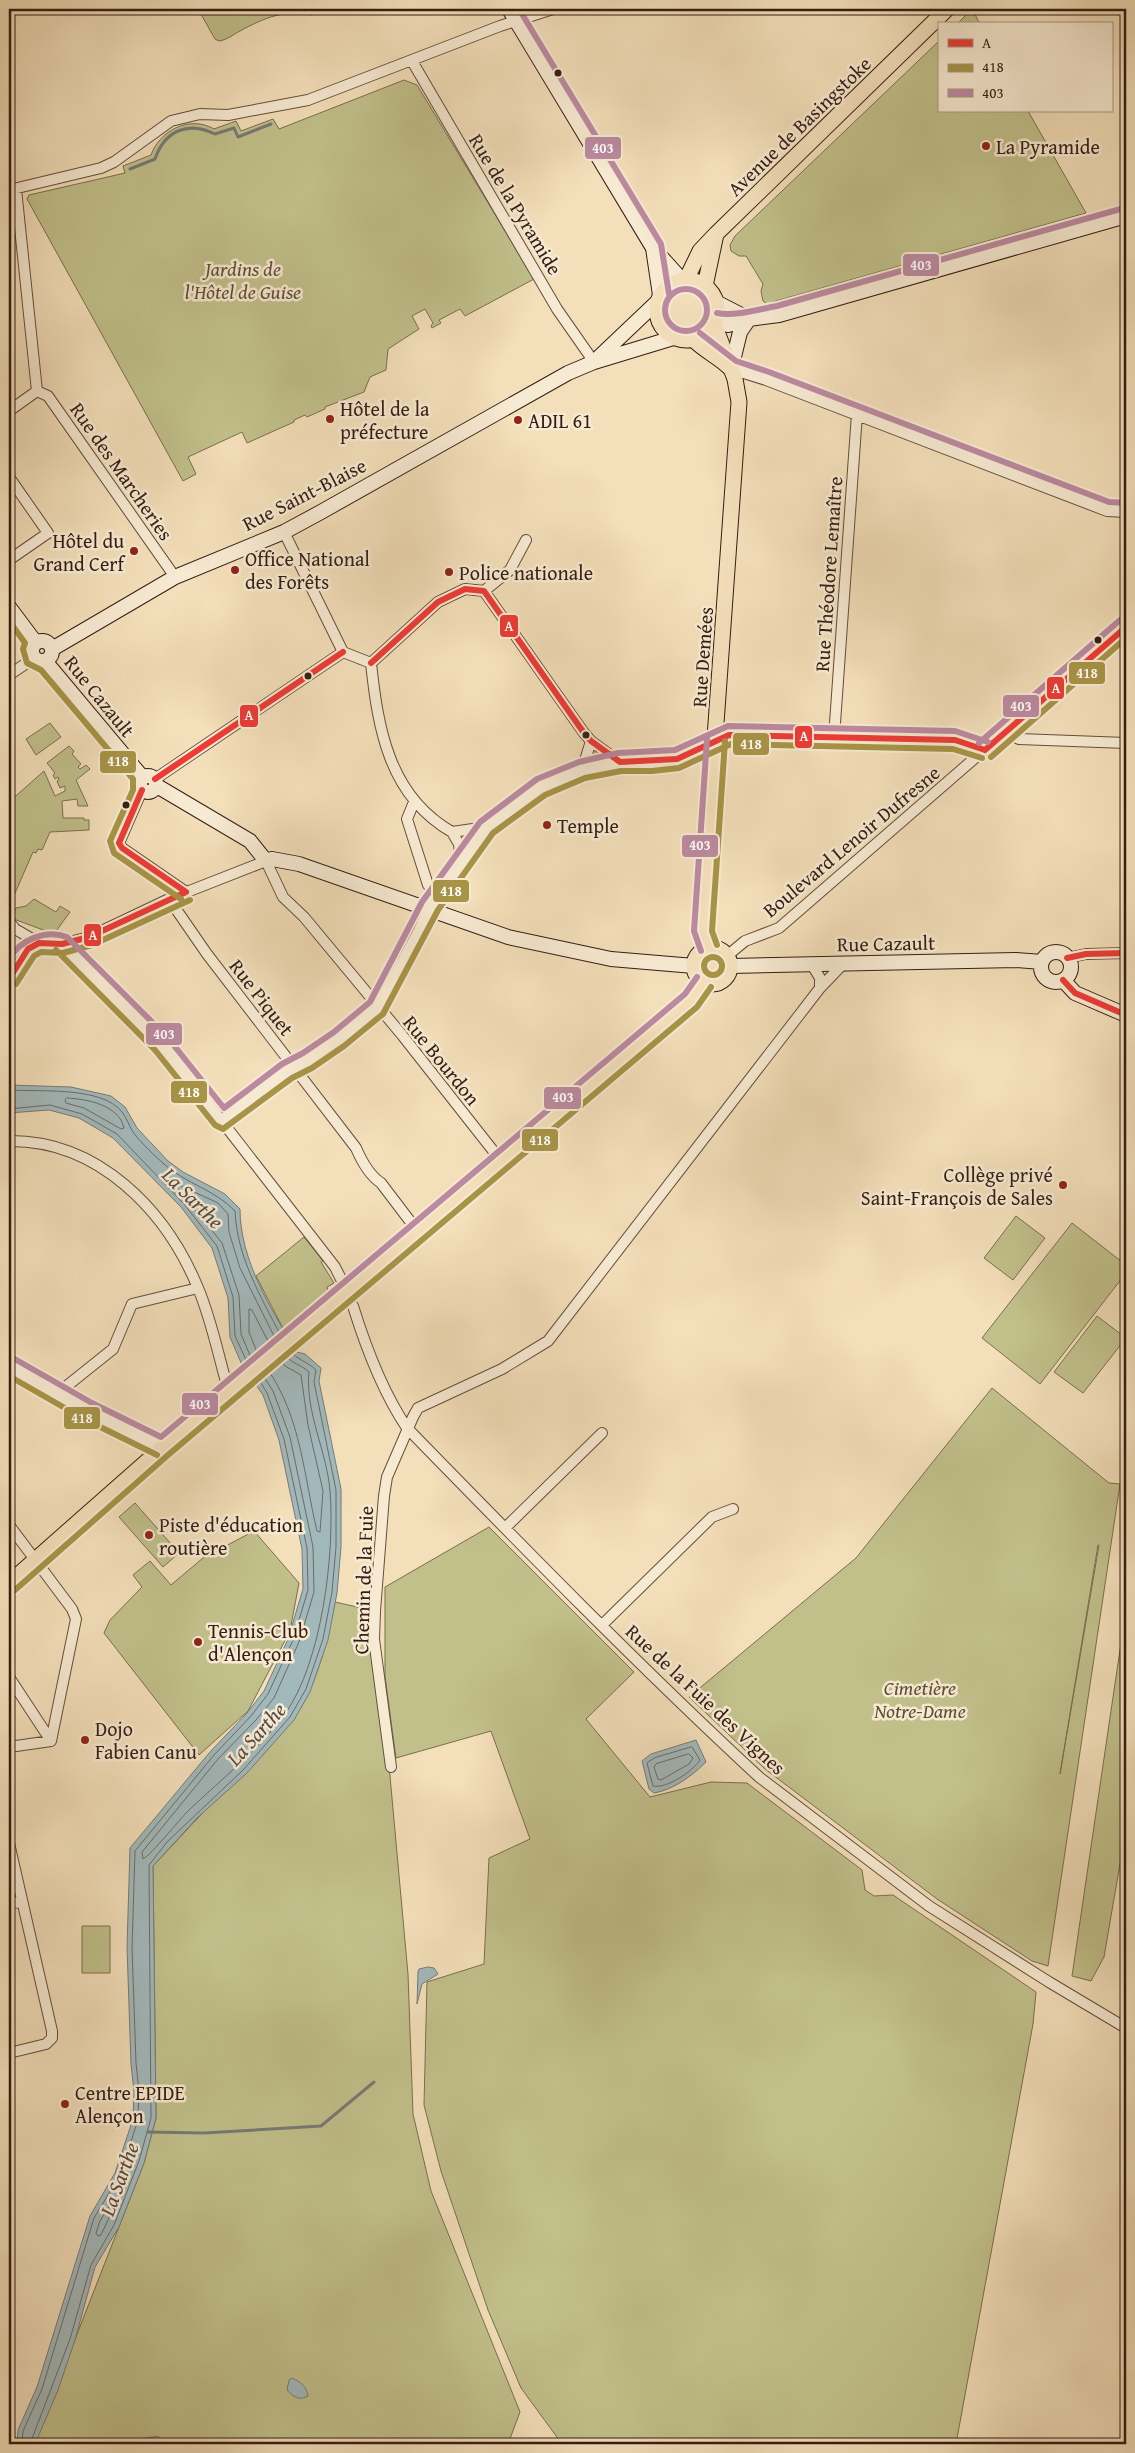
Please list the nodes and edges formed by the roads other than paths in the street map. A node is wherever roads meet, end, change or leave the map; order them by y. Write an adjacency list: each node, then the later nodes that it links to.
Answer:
1 (509, 9): 4 (street)
2 (553, 9): 4 (street)
3 (947, 9): 8 (main road, Avenue de Basingstoke)
4 (516, 22): 5 (street); 9 (street)
5 (412, 62): 6 (street); 18 (street, Rue de la Pyramide)
6 (12, 190): 20 (street)
7 (1126, 216): 14 (street)
8 (716, 234): 10 (main road, Avenue de Basingstoke); 11 (main road)
9 (653, 248): 10 (street); 12 (street)
10 (684, 280): 11 (main road); 12 (main road)
11 (705, 286): 13 (main road)
12 (659, 298): 16 (main road); 18 (street)
13 (716, 302): 14 (street); 15 (main road)
14 (749, 319): 15 (street); 19 (street)
15 (715, 323): 17 (main road); 19 (main road, Rue Demées)
16 (673, 338): 17 (main road); 18 (street)
17 (694, 340): 19 (main road)
18 (594, 362): 25 (street, Rue Saint-Blaise)
19 (731, 369): 22 (street); 38 (main road, Rue Demées)
20 (37, 391): 21 (street); 28 (street, Rue des Marcheries)
21 (9, 411)
22 (857, 414): 24 (street); 37 (street, Rue Théodore Lemaître)
23 (9, 477): 27 (street)
24 (1126, 512)
25 (284, 532): 28 (street, Rue Saint-Blaise); 32 (street)
26 (526, 540): 29 (street)
27 (9, 560)
28 (175, 577): 33 (street, Rue Saint-Blaise)
29 (484, 591): 34 (street); 39 (street)
30 (9, 607): 33 (street)
31 (1126, 627): 36 (street, Boulevard Lenoir Dufresne)
32 (343, 652): 34 (street); 44 (street)
33 (44, 656): 35 (street); 44 (street, Rue Cazault)
34 (370, 663): 45 (street)
35 (9, 675)
36 (1006, 733): 40 (street); 41 (street, Boulevard Lenoir Dufresne)
37 (834, 737): 38 (street); 41 (street)
38 (716, 740): 42 (street); 57 (main road, Rue Demées)
39 (591, 741): 42 (street); 43 (street)
40 (1126, 743)
41 (985, 750): 60 (street, Boulevard Lenoir Dufresne)
42 (620, 762): 43 (street)
43 (582, 770): 46 (street)
44 (149, 783): 48 (street, Rue Cazault); 51 (street)
45 (414, 802): 47 (street); 50 (street)
46 (487, 827): 47 (street); 49 (street)
47 (452, 832): 49 (street)
48 (266, 861): 51 (street); 53 (street); 69 (street, Rue Bourdon)
49 (461, 863): 53 (street)
50 (428, 885)
51 (186, 892): 52 (street)
52 (169, 899): 56 (street); 71 (street, Rue Piquet)
53 (428, 910): 64 (street); 69 (street)
54 (9, 920): 55 (street)
55 (39, 944): 56 (street); 65 (street)
56 (62, 944): 72 (street)
57 (709, 948): 60 (main road); 64 (main road)
58 (1126, 953): 59 (street, Rue Cazault)
59 (1067, 958): 61 (street, Rue Cazault); 66 (street)
60 (729, 960): 62 (street, Rue Cazault); 67 (main road)
61 (1042, 962): 63 (street, Rue Cazault); 66 (street)
62 (812, 965): 63 (street, Rue Cazault); 68 (street)
63 (842, 965): 68 (street, Chemin de la Fuie)
64 (694, 966): 67 (main road)
65 (9, 979)
66 (1063, 980): 70 (street)
67 (704, 982): 74 (main road)
68 (820, 988): 82 (street, Chemin de la Fuie)
69 (377, 1008): 71 (street); 74 (street, Rue Bourdon)
70 (1126, 1015)
71 (294, 1068): 72 (street); 75 (street, Rue Piquet)
72 (222, 1120): 76 (street)
73 (9, 1141): 77 (street)
74 (502, 1162): 75 (main road)
75 (418, 1233): 80 (main road)
76 (343, 1283)
77 (198, 1288): 80 (street); 81 (street)
78 (353, 1306): 82 (street, Rue de la Fuie des Vignes)
79 (9, 1366): 81 (street)
80 (231, 1390): 84 (main road)
81 (58, 1393): 84 (street)
82 (407, 1428): 87 (street, Rue de la Fuie des Vignes); 94 (street, Chemin de la Fuie)
83 (602, 1433): 87 (street)
84 (162, 1448): 88 (main road)
85 (733, 1509): 90 (street)
86 (9, 1525): 88 (street)
87 (506, 1526): 90 (street, Rue de la Fuie des Vignes)
88 (36, 1560): 89 (main road); 92 (street)
89 (9, 1583)
90 (602, 1625): 98 (street, Rue de la Fuie des Vignes)
91 (9, 1677): 92 (street)
92 (51, 1741): 93 (street)
93 (9, 1747)
94 (391, 1767)
95 (9, 1843): 96 (street)
96 (22, 1902): 97 (street); 99 (street)
97 (9, 1904)
98 (1126, 2028)
99 (9, 2053)

